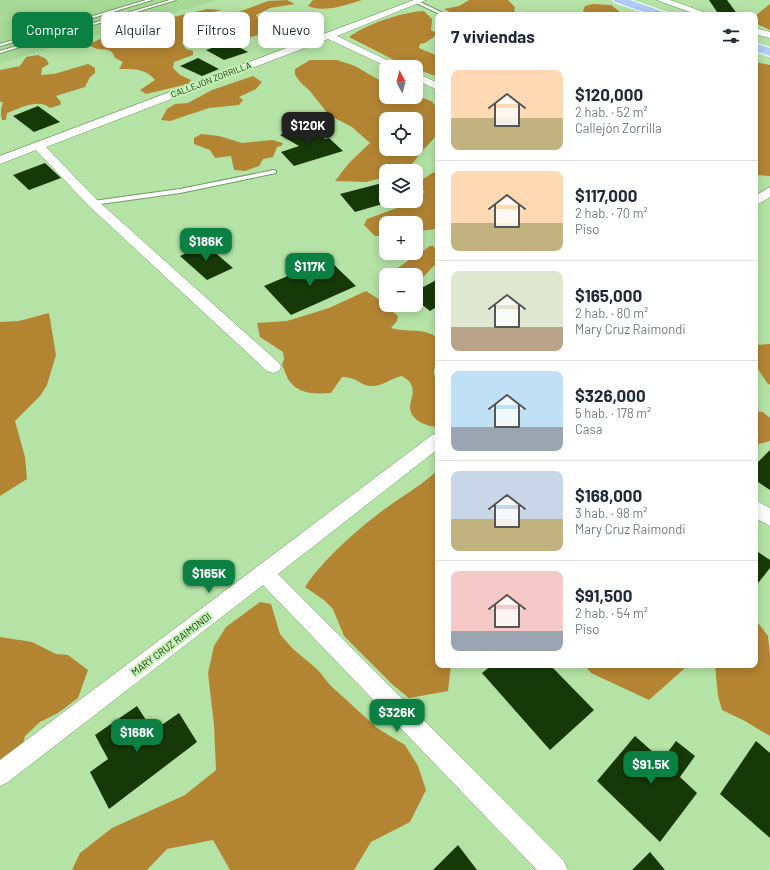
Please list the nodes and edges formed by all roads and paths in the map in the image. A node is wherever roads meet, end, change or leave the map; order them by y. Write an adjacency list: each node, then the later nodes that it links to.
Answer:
1 (150, 0): 13 (lane)
2 (174, 0): 15 (lane)
3 (619, 0): 6 (main road)
4 (662, 0): 6 (street); 9 (street)
5 (419, 1): 7 (lane); 11 (street, CALLEJÓN ZORRILLA)
6 (646, 9): 8 (main road)
7 (439, 12)
8 (654, 12)
9 (698, 12)
10 (758, 31): 12 (street)
11 (328, 35): 17 (street); 20 (street, CALLEJÓN ZORRILLA)
12 (770, 35)
13 (0, 46)
14 (758, 47): 16 (main road)
15 (0, 52)
16 (770, 52)
17 (381, 60)
18 (423, 80): 19 (street)
19 (435, 86)
20 (38, 145): 21 (street, CALLEJÓN ZORRILLA); 25 (street)
21 (0, 160)
22 (274, 172): 25 (lane)
23 (770, 191): 24 (street)
24 (758, 200)
25 (93, 203): 26 (street)
26 (273, 367)
27 (435, 442): 30 (street, MARY CRUZ RAIMONDI)
28 (758, 510): 29 (street)
29 (770, 518)
30 (264, 573): 31 (street, MARY CRUZ RAIMONDI); 32 (street)
31 (0, 774)
32 (555, 870)

